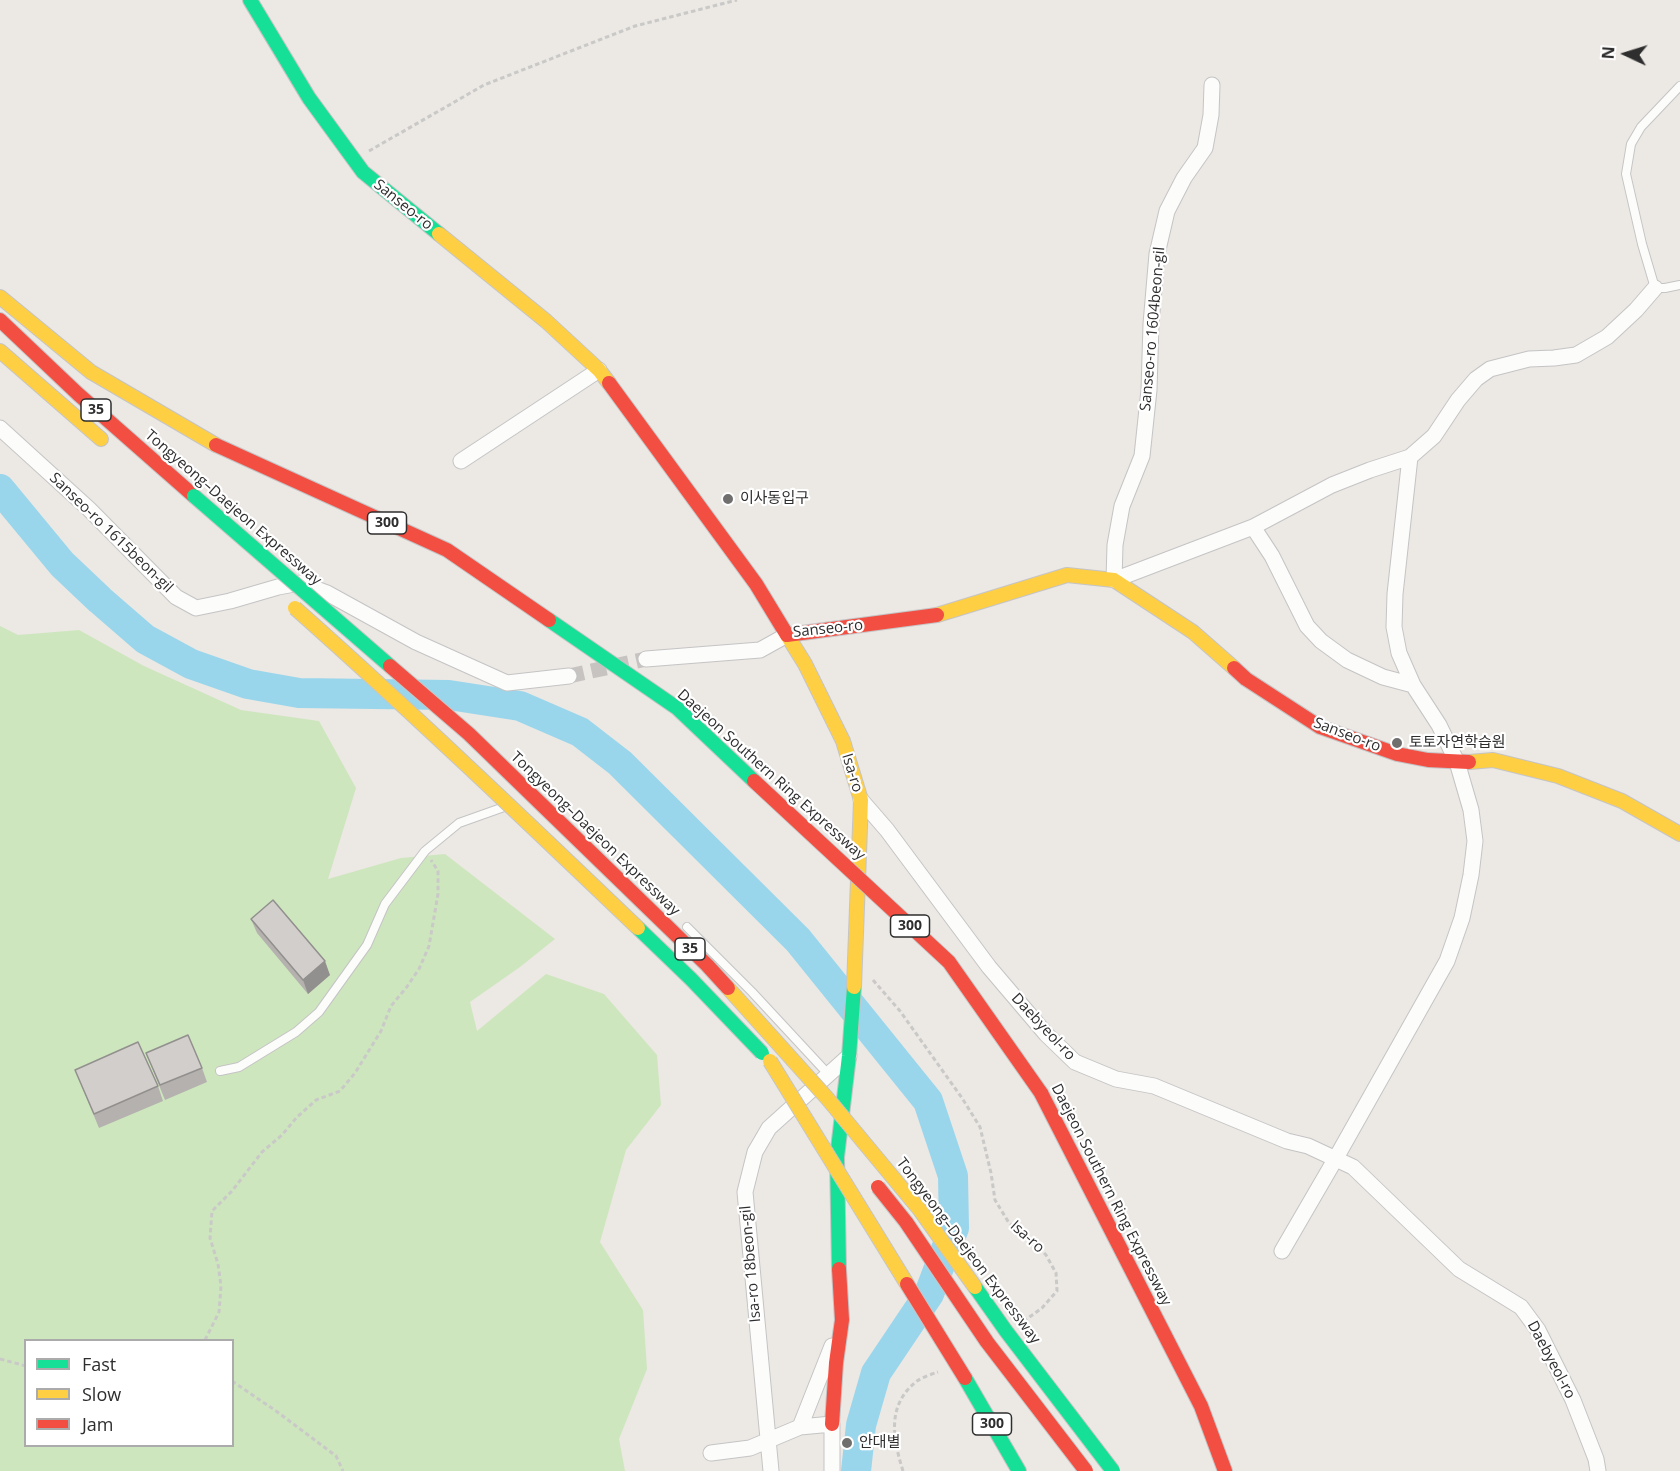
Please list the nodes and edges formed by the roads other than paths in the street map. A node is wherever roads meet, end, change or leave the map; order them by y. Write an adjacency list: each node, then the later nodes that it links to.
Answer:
1 (250, 0): 9 (main road, Sanseo-ro)
2 (1212, 85): 16 (street, Sanseo-ro 1604beon-gil)
3 (1680, 86): 5 (lane)
4 (1680, 285): 5 (lane)
5 (1655, 288): 12 (street)
6 (0, 297): 46 (main road, Daejeon Southern Ring Expressway / 300, bridge)
7 (0, 320): 45 (main road, Tongyeong–Daejeon Expressway / 35, bridge)
8 (0, 351): 11 (main road, 35)
9 (599, 370): 13 (street); 17 (main road, Sanseo-ro)
10 (0, 428): 19 (street, Sanseo-ro 1615beon-gil)
11 (108, 445)
12 (1410, 457): 14 (street, Sanseo-ro); 20 (street)
13 (460, 461)
14 (1253, 527): 16 (street, Sanseo-ro); 20 (street)
15 (258, 576): 27 (main road, 35, bridge)
16 (1114, 580): 17 (main road, Sanseo-ro); 21 (main road, Sanseo-ro)
17 (787, 635): 18 (street); 22 (main road, Isa-ro)
18 (646, 659)
19 (569, 676)
20 (1413, 685): 21 (street)
21 (1457, 762): 24 (main road, Sanseo-ro); 33 (street)
22 (861, 800): 26 (main road, Isa-ro); 33 (street, Daebyeol-ro)
23 (557, 807): 28 (lane)
24 (1680, 834)
25 (680, 920): 29 (lane)
26 (849, 1052): 29 (street, Isa-ro 18beon-gil); 36 (main road)
27 (770, 1061): 30 (main road, 35, bridge); 43 (main road, 300, bridge)
28 (220, 1071)
29 (829, 1075): 39 (street, Isa-ro 18beon-gil)
30 (816, 1109)
31 (830, 1126): 32 (main road)
32 (850, 1153)
33 (1336, 1158): 35 (street); 47 (street, Daebyeol-ro)
34 (871, 1179): 44 (main road, bridge)
35 (1282, 1251)
36 (842, 1320): 37 (main road); 38 (street)
37 (832, 1424): 38 (street); 42 (street)
38 (800, 1427): 39 (street)
39 (767, 1440): 40 (street); 41 (street, Isa-ro 18beon-gil)
40 (711, 1453)
41 (771, 1471)
42 (831, 1471)
43 (1019, 1471)
44 (1086, 1471)
45 (1113, 1471)
46 (1225, 1471)
47 (1598, 1471)

